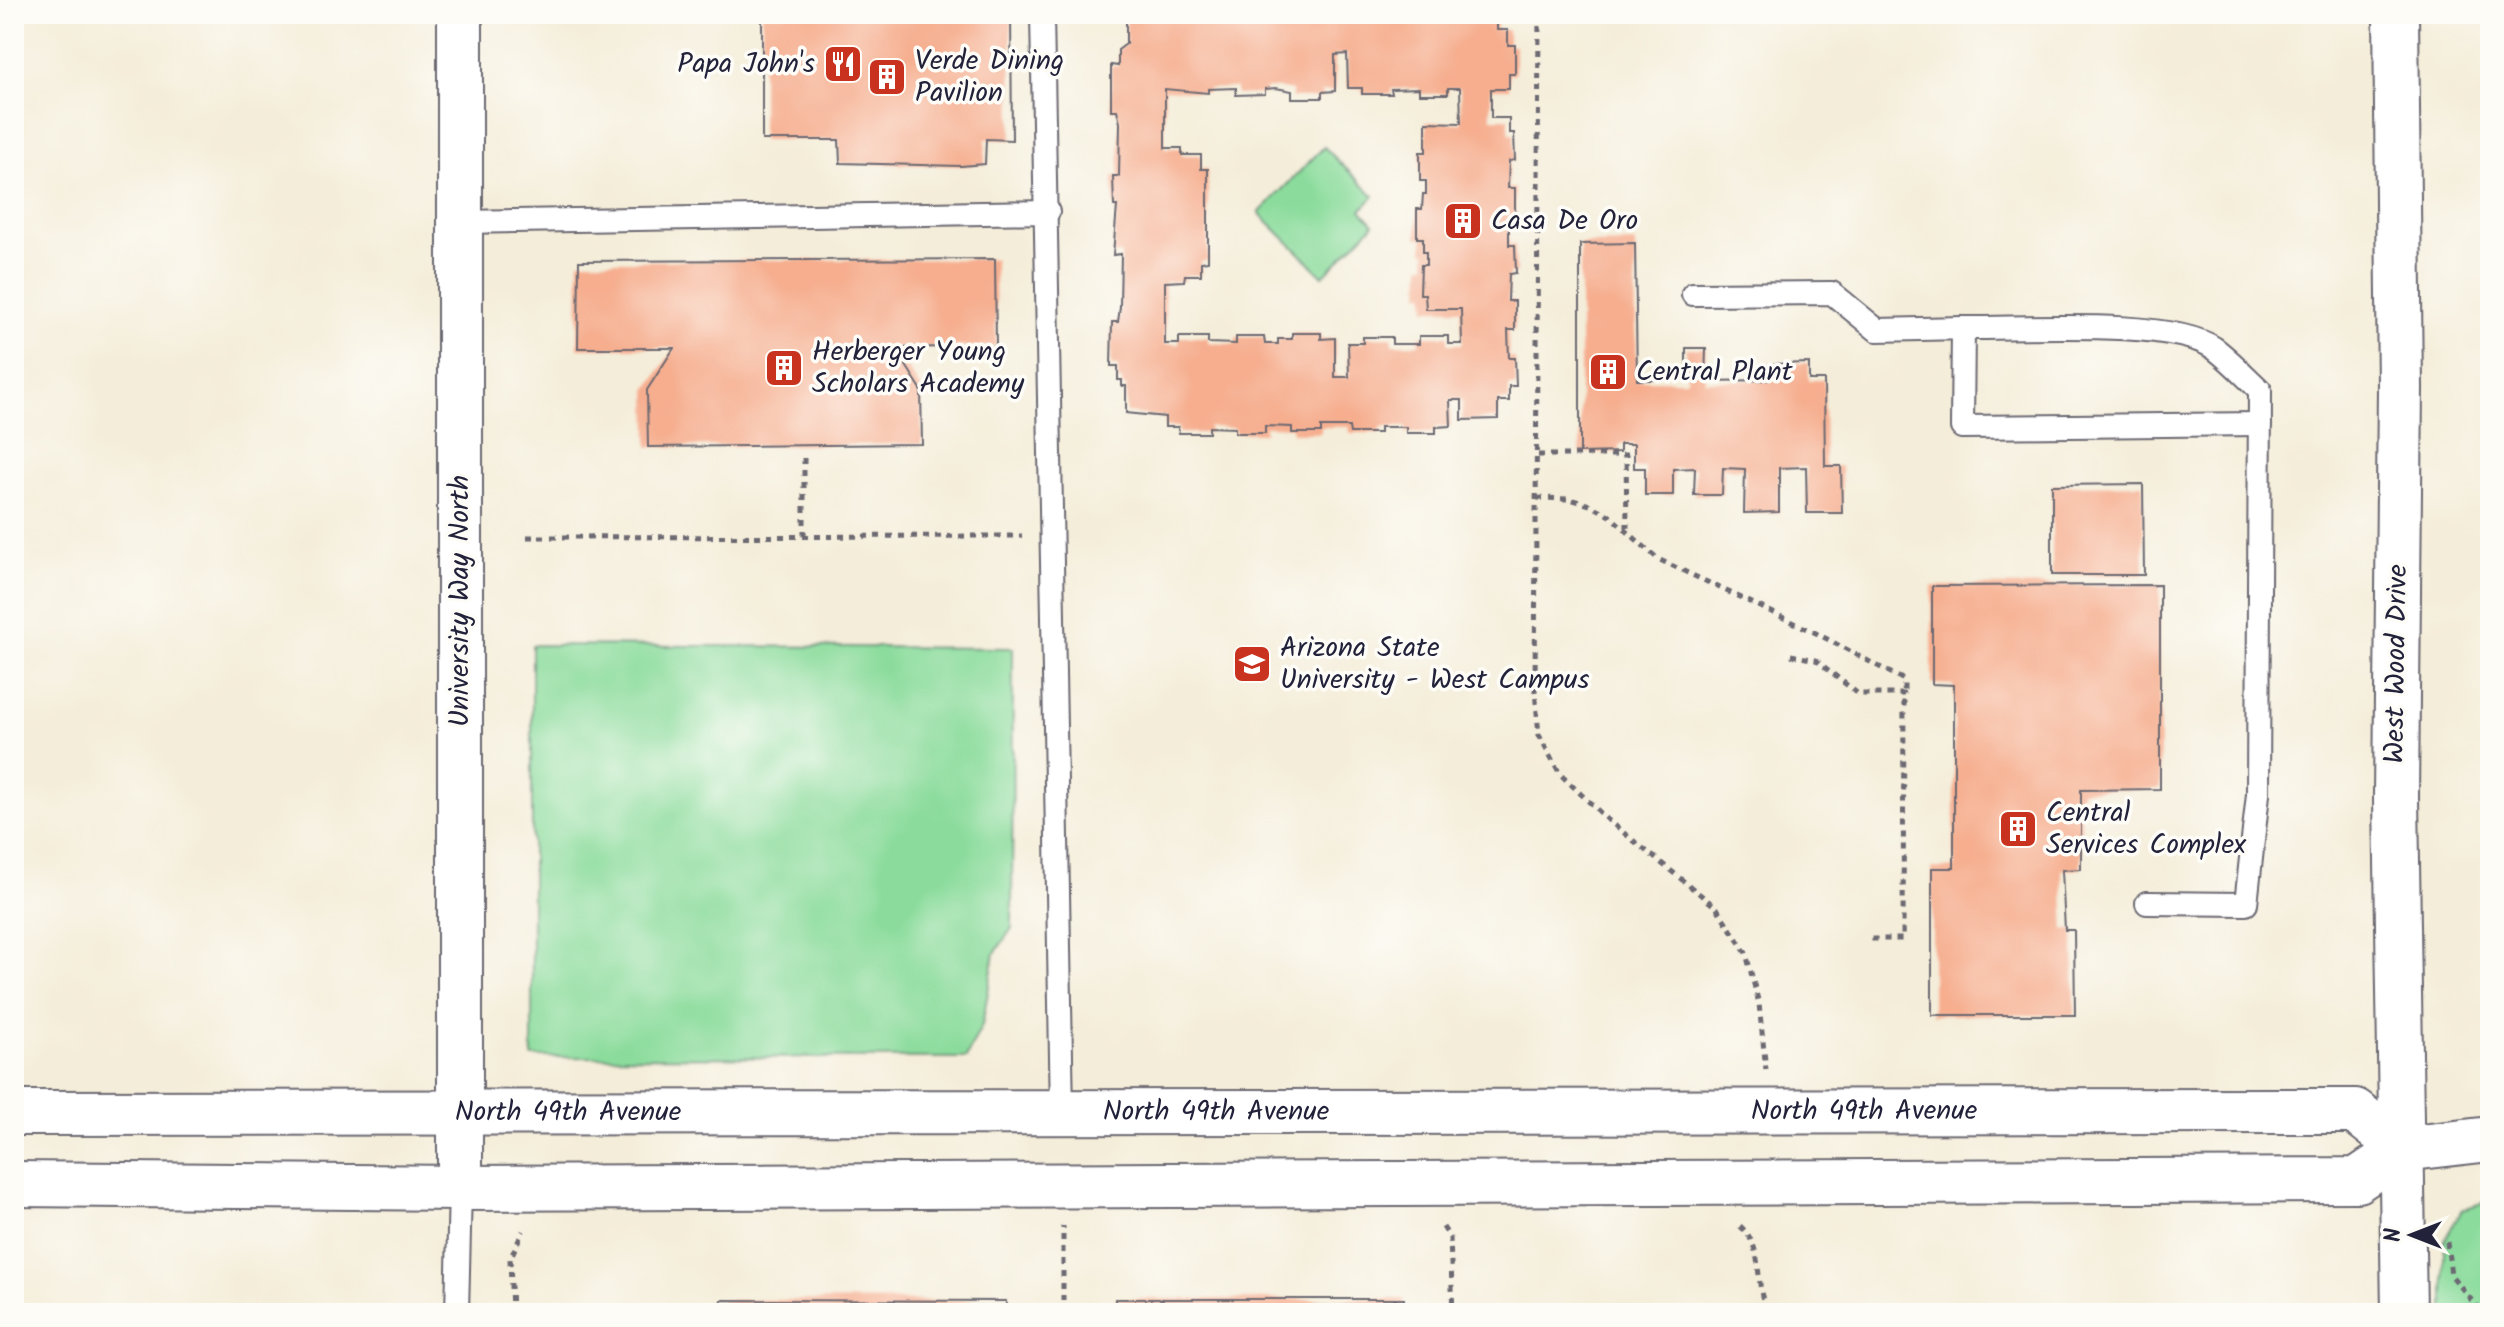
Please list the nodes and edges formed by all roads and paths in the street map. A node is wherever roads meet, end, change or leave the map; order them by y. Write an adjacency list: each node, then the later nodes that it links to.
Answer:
1 (460, 14): 6 (street, University Way North)
2 (1042, 14): 5 (lane)
3 (1539, 14): 11 (path)
4 (2396, 14): 26 (street, West Wood Drive)
5 (1048, 212): 6 (lane); 15 (lane)
6 (460, 222): 24 (street, University Way North)
7 (1693, 294): 8 (lane)
8 (1963, 328): 9 (lane); 9 (lane)
9 (2260, 424): 19 (lane)
10 (804, 453): 14 (path)
11 (1538, 455): 12 (path); 13 (path)
12 (1537, 498): 13 (path); 21 (path)
13 (1627, 529): 18 (path)
14 (804, 536): 15 (path); 16 (path)
15 (1054, 536): 22 (lane)
16 (527, 537)
17 (1791, 655): 18 (path)
18 (1904, 694): 20 (path)
19 (2147, 903)
20 (1866, 939)
21 (1767, 1083)
22 (1062, 1112): 24 (street, North 49th Avenue); 26 (street, North 49th Avenue)
23 (14, 1113): 24 (street, North 49th Avenue)
24 (461, 1113): 28 (street, University Way North)
25 (2490, 1139): 26 (street)
26 (2403, 1149): 28 (street); 39 (street, West Wood Drive)
27 (14, 1184): 28 (street)
28 (460, 1188): 34 (lane)
29 (1736, 1223): 38 (path)
30 (1443, 1227): 37 (path)
31 (523, 1231): 35 (path)
32 (2443, 1234): 40 (path)
33 (1063, 1238): 36 (path)
34 (457, 1313)
35 (512, 1313)
36 (1063, 1313)
37 (1453, 1313)
38 (1768, 1313)
39 (2404, 1313)
40 (2482, 1313)

